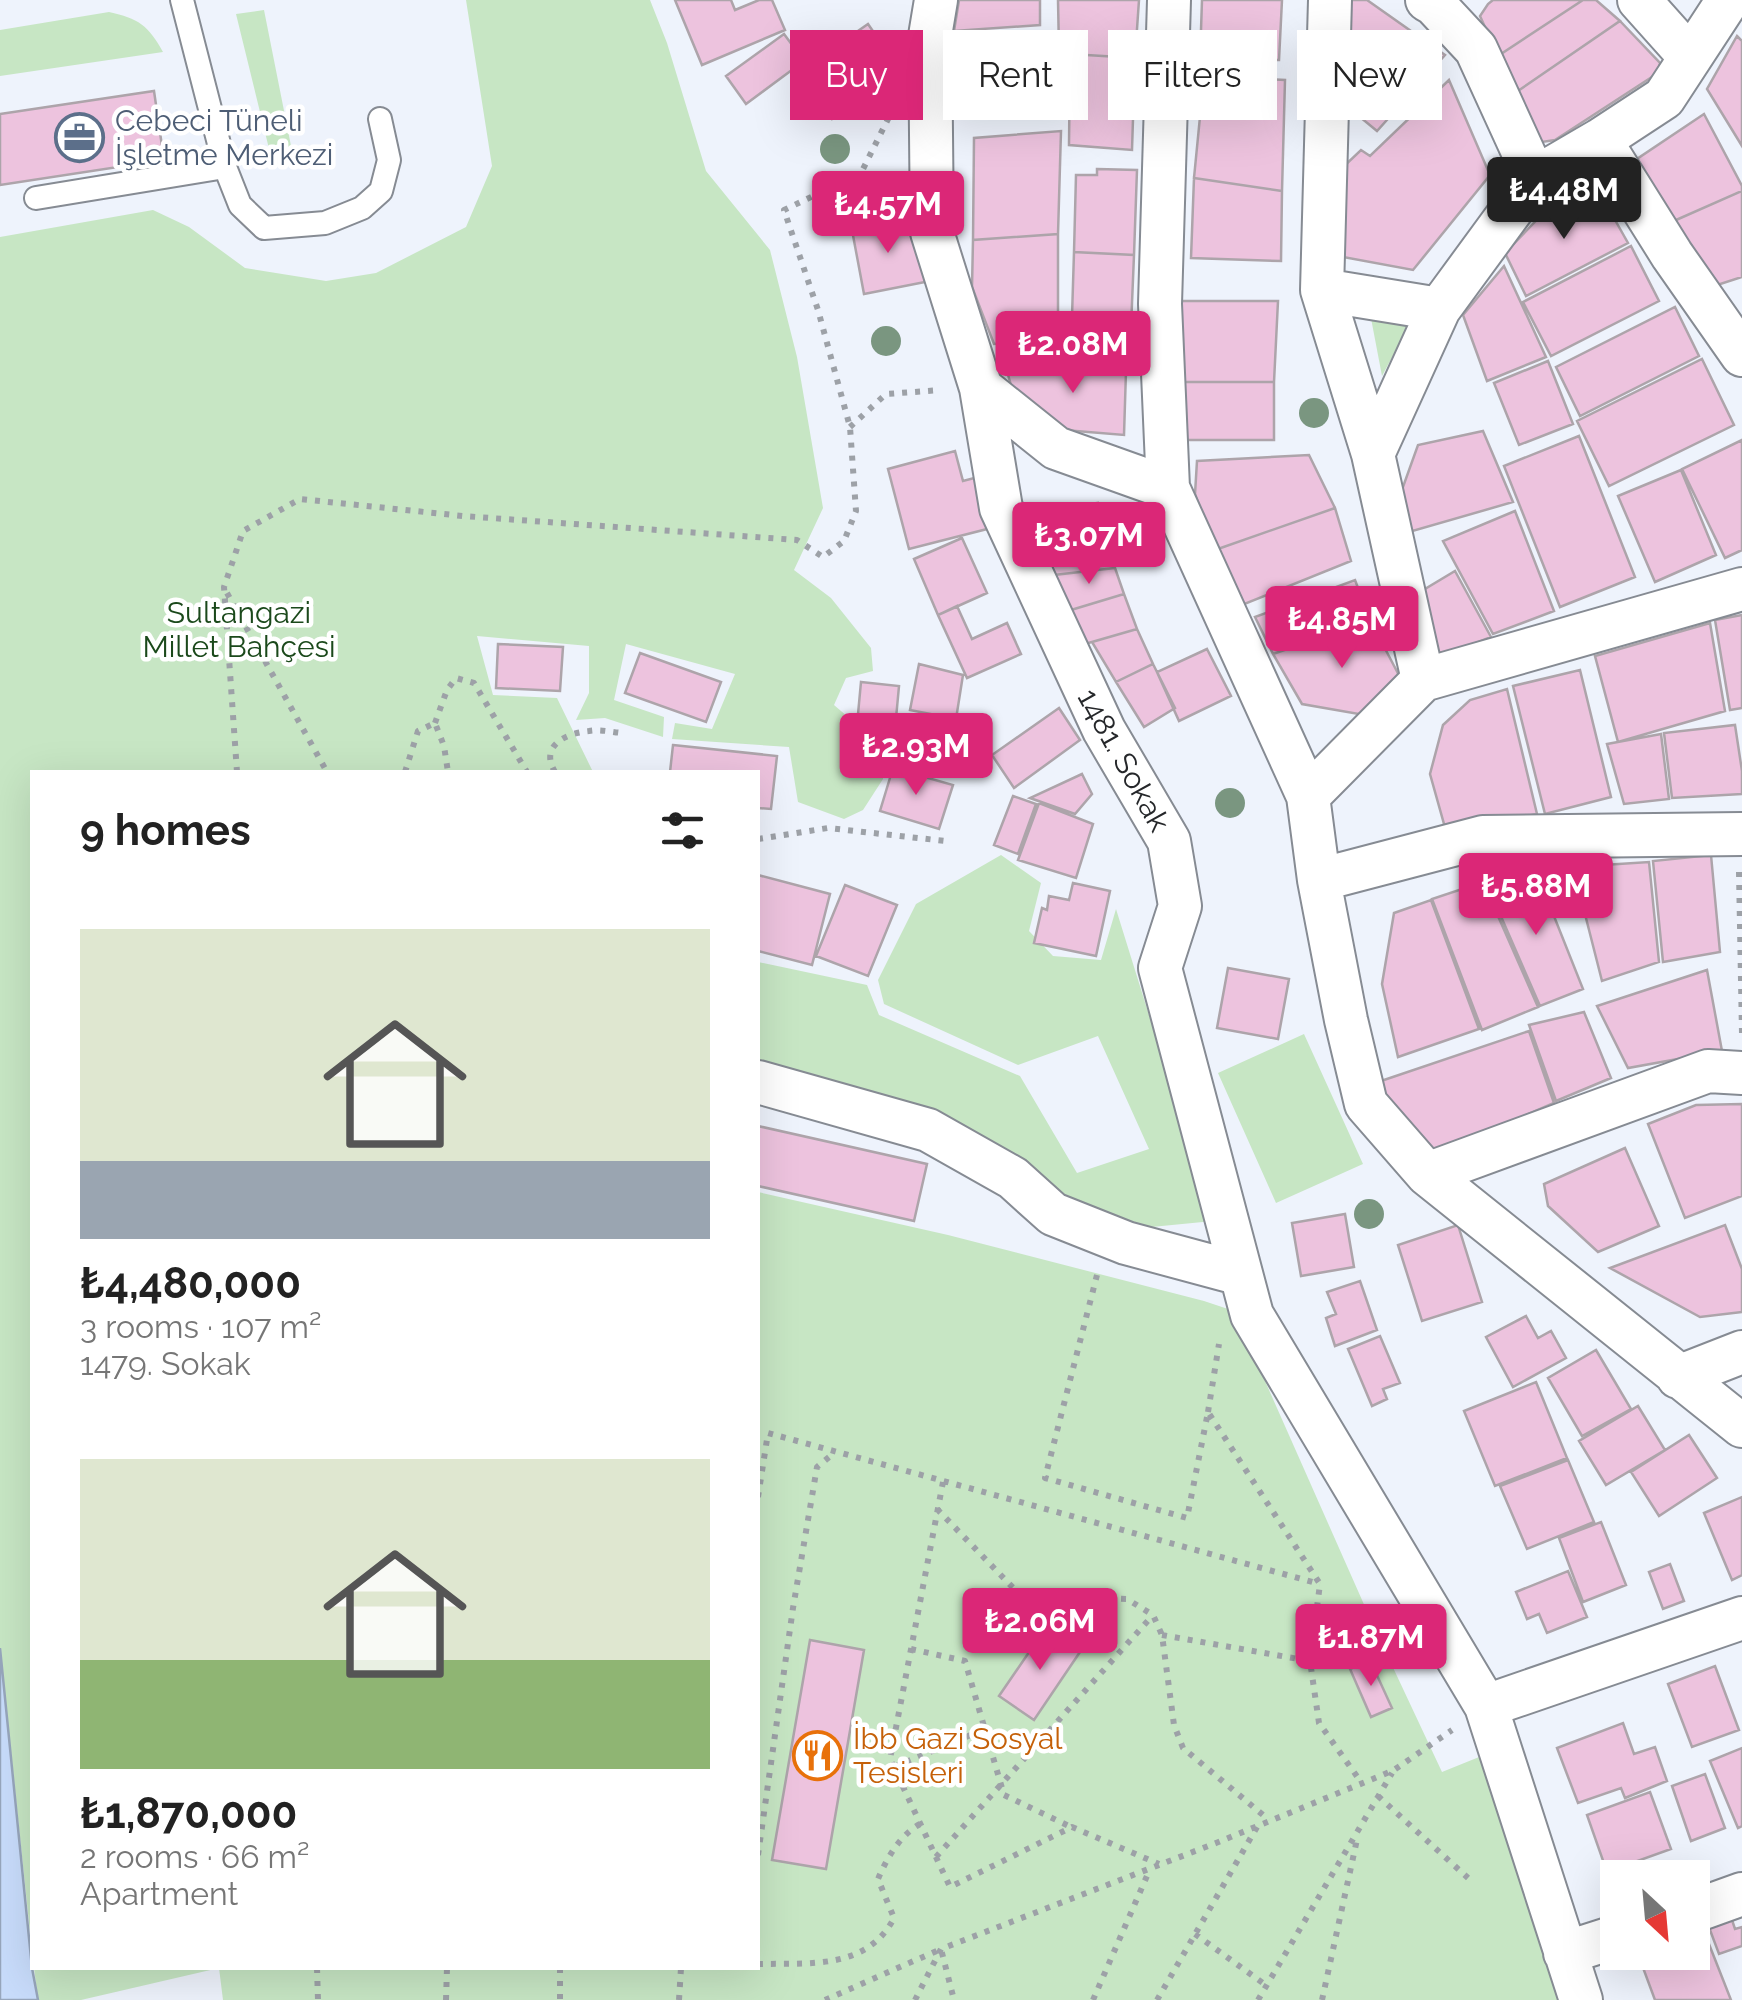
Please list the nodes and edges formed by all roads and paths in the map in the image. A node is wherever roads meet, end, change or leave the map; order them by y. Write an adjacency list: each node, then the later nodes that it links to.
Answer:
1 (182, 0): 12 (lane)
2 (936, 0): 19 (street, 1481. Sokak)
3 (1169, 0): 22 (street)
4 (1330, 0): 15 (street)
5 (1427, 0): 13 (street)
6 (1638, 0): 8 (street)
7 (1728, 0): 8 (street)
8 (1690, 57): 11 (street)
9 (380, 119): 12 (lane)
10 (888, 120): 20 (path)
11 (1600, 140): 13 (street); 17 (street)
12 (225, 167): 14 (lane)
13 (1535, 178): 16 (street)
14 (36, 198)
15 (1322, 290): 16 (street); 21 (street)
16 (1438, 310): 21 (street)
17 (1728, 311): 18 (street)
18 (1742, 355)
19 (981, 388): 20 (path); 22 (street); 45 (street, 1481. Sokak)
20 (850, 427): 23 (path)
21 (1373, 454): 25 (street)
22 (1168, 488): 34 (street)
23 (224, 587): 28 (path); 29 (path)
24 (1742, 589): 25 (street)
25 (1423, 680): 34 (street)
26 (435, 723): 30 (path); 31 (path); 32 (path)
27 (622, 734): 33 (path)
28 (237, 770)
29 (326, 770)
30 (406, 770)
31 (448, 770)
32 (527, 770)
33 (553, 770)
34 (1308, 796): 38 (street)
35 (1740, 834): 38 (street); 39 (path)
36 (760, 839): 37 (path)
37 (945, 841)
38 (1319, 880): 43 (street)
39 (1741, 973): 40 (path)
40 (1742, 1043)
41 (1742, 1074): 43 (street)
42 (760, 1083): 45 (street)
43 (1426, 1174): 48 (street)
44 (1098, 1274): 49 (path)
45 (1241, 1274): 46 (street, 1481. Sokak)
46 (1236, 1325): 49 (path); 63 (street, 1481. Sokak)
47 (1742, 1352): 48 (street)
48 (1678, 1377): 50 (street)
49 (1208, 1412): 57 (path)
50 (1742, 1426)
51 (760, 1427): 52 (path)
52 (768, 1432): 53 (path); 55 (path)
53 (835, 1452): 54 (path); 75 (path)
54 (943, 1482): 56 (path); 57 (path)
55 (760, 1484)
56 (937, 1509): 58 (path); 61 (path)
57 (1320, 1584): 62 (path)
58 (1153, 1614): 60 (path); 68 (path)
59 (1742, 1618): 63 (street)
60 (1162, 1634): 62 (path); 70 (path)
61 (911, 1649): 64 (path); 65 (path)
62 (1310, 1661): 67 (path)
63 (1486, 1706): 66 (path); 85 (street, 1481. Sokak)
64 (985, 1729): 65 (path); 68 (path)
65 (894, 1767): 71 (path)
66 (1394, 1770): 67 (path); 69 (path)
67 (1362, 1782): 70 (path)
68 (1000, 1784): 73 (path); 76 (path)
69 (1378, 1796): 74 (path); 79 (path)
70 (1270, 1821): 72 (path)
71 (920, 1824): 76 (path); 86 (path)
72 (1257, 1826): 77 (path); 82 (path)
73 (1072, 1827): 76 (path); 77 (path)
74 (1359, 1828): 91 (path); 102 (path)
75 (760, 1842)
76 (936, 1857)
77 (1160, 1865): 78 (path)
78 (1150, 1869): 84 (path); 99 (path)
79 (1468, 1878)
80 (1742, 1894): 81 (street)
81 (1710, 1906)
82 (1195, 1934): 91 (path); 100 (path)
83 (1600, 1942): 85 (street)
84 (941, 1950): 96 (path); 97 (path); 98 (path)
85 (1564, 1953): 103 (street, 1481. Sokak)
86 (760, 1964)
87 (317, 1970): 92 (path)
88 (447, 1970): 93 (path)
89 (560, 1970): 94 (path)
90 (680, 1970): 95 (path)
91 (1267, 1986): 101 (path)
92 (318, 2000)
93 (446, 2000)
94 (560, 2000)
95 (679, 2000)
96 (825, 2000)
97 (915, 2000)
98 (954, 2000)
99 (1093, 2000)
100 (1156, 2000)
101 (1258, 2000)
102 (1322, 2000)
103 (1581, 2000)

